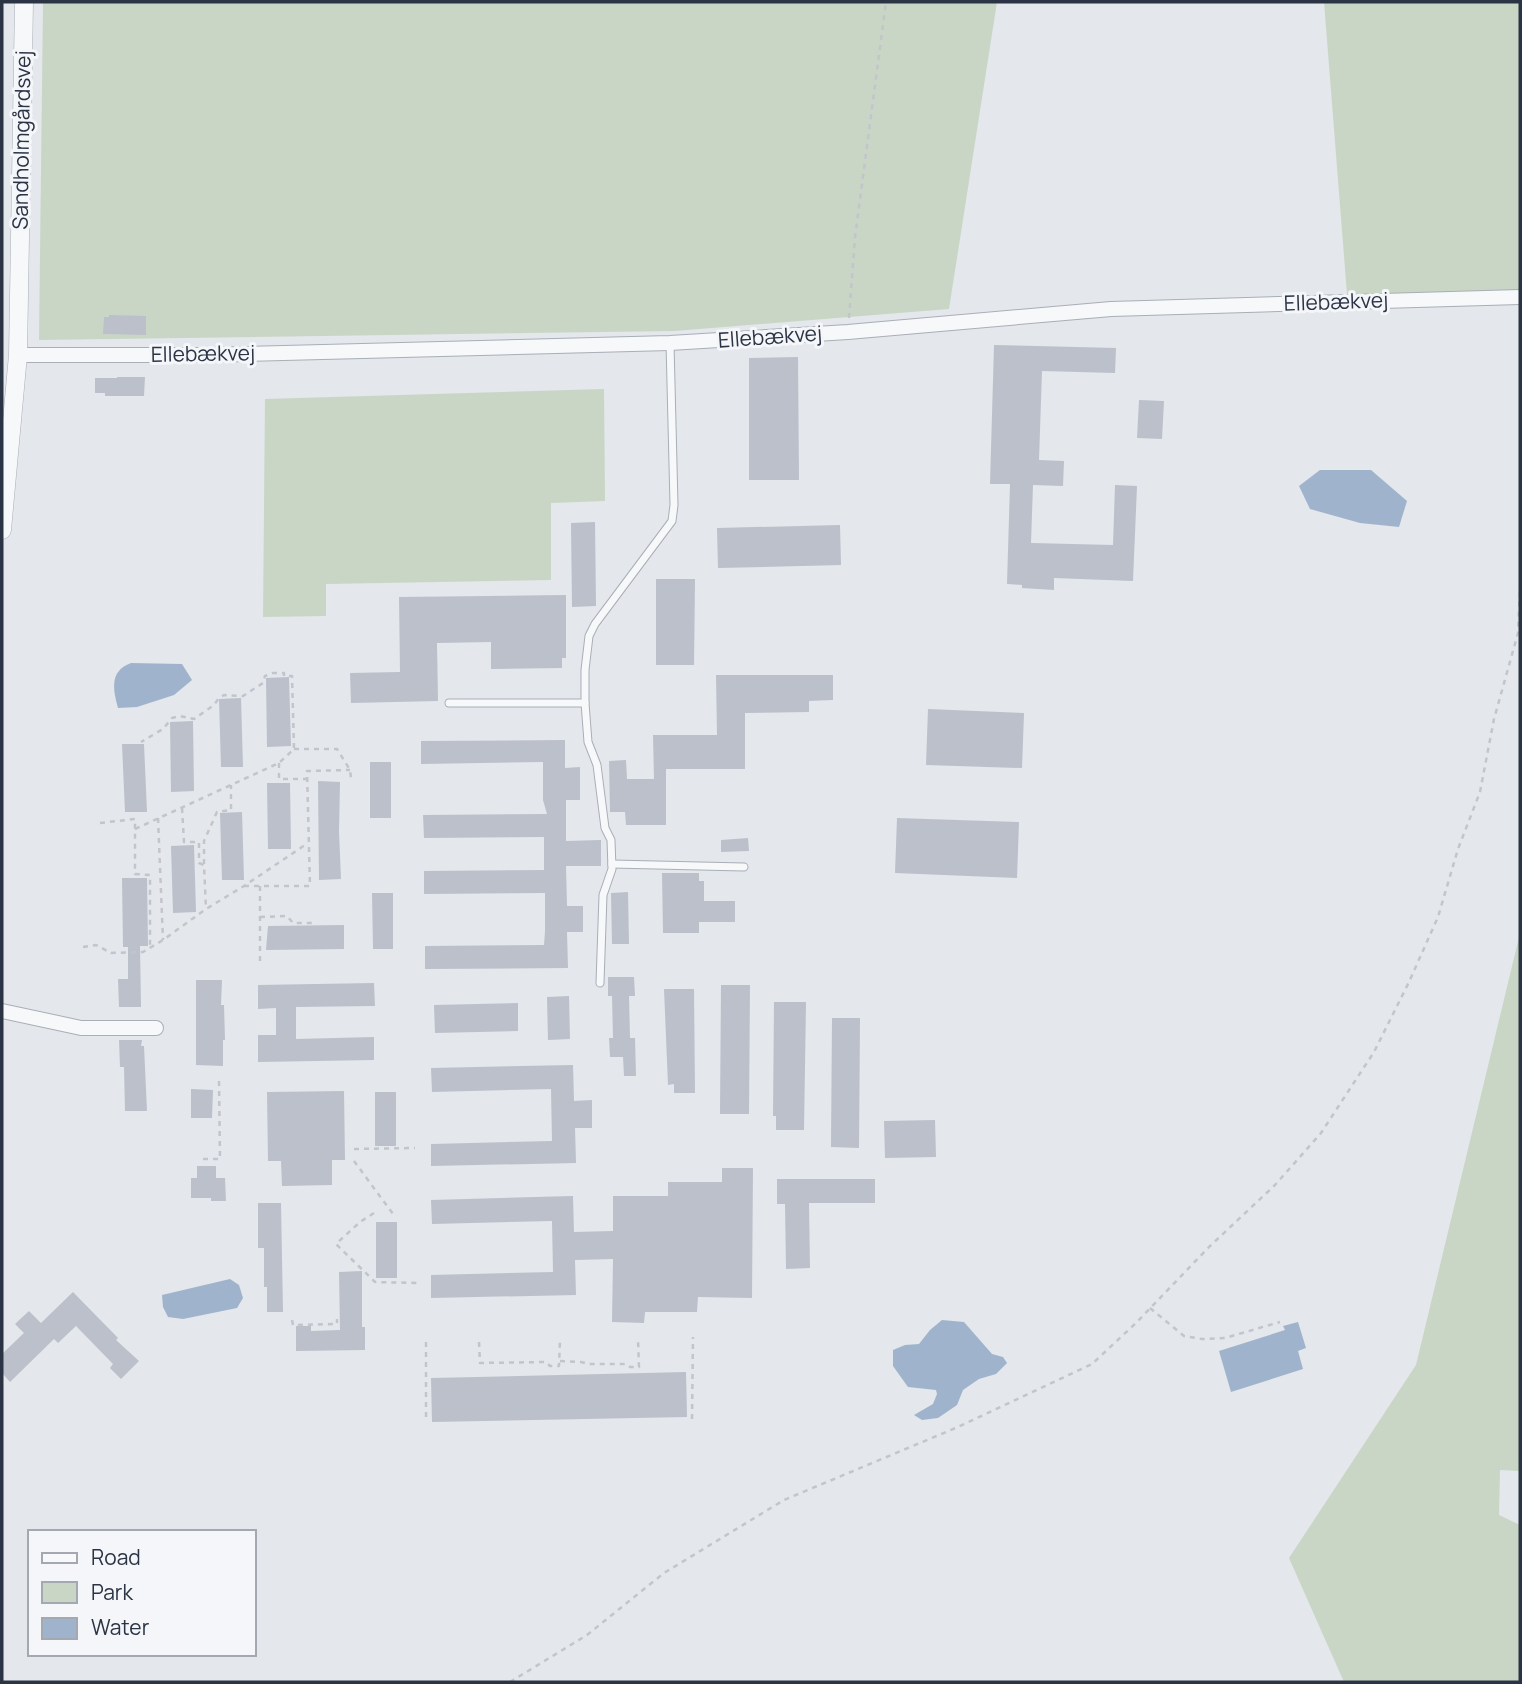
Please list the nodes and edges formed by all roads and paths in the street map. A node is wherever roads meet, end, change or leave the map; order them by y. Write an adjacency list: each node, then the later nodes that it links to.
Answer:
1 (24, 2): 6 (street, Sandholmgårdsvej)
2 (886, 2): 4 (path)
3 (1520, 297): 4 (street, Ellebækvej)
4 (848, 332): 5 (street, Ellebækvej)
5 (670, 343): 6 (street, Ellebækvej); 10 (lane)
6 (18, 355): 7 (street, Sandholmgårdsvej)
7 (2, 530)
8 (1520, 589): 9 (path)
9 (1519, 632): 47 (path)
10 (585, 702): 11 (lane); 24 (lane)
11 (449, 703)
12 (141, 742): 13 (path)
13 (294, 748): 14 (path); 15 (path)
14 (279, 763): 17 (path); 18 (path)
15 (350, 770): 16 (path); 17 (path)
16 (351, 778)
17 (307, 779): 23 (path)
18 (231, 785): 19 (path); 25 (path)
19 (182, 808): 20 (path); 25 (path)
20 (159, 818): 22 (path); 32 (path)
21 (100, 823): 22 (path)
22 (135, 829): 34 (path)
23 (308, 843): 27 (path); 28 (path)
24 (612, 864): 26 (lane); 36 (lane)
25 (204, 865): 29 (path)
26 (744, 867)
27 (244, 886): 28 (path); 29 (path)
28 (260, 886): 30 (path)
29 (206, 909): 32 (path)
30 (260, 917): 31 (path); 35 (path)
31 (313, 923)
32 (163, 940): 34 (path)
33 (83, 947): 34 (path)
34 (150, 948)
35 (260, 965)
36 (600, 984)
37 (2, 1011): 38 (street)
38 (156, 1028)
39 (219, 1079): 42 (path)
40 (415, 1148): 41 (path)
41 (355, 1149)
42 (203, 1158)
43 (354, 1161): 45 (path)
44 (374, 1213): 46 (path)
45 (393, 1214)
46 (418, 1283)
47 (1150, 1308): 50 (path); 59 (path)
48 (337, 1319): 49 (path)
49 (292, 1320)
50 (1280, 1322)
51 (693, 1337): 57 (path)
52 (638, 1339): 56 (path)
53 (560, 1340): 56 (path)
54 (426, 1342): 58 (path)
55 (479, 1342): 56 (path)
56 (559, 1361)
57 (692, 1419)
58 (426, 1422)
59 (510, 1682)

